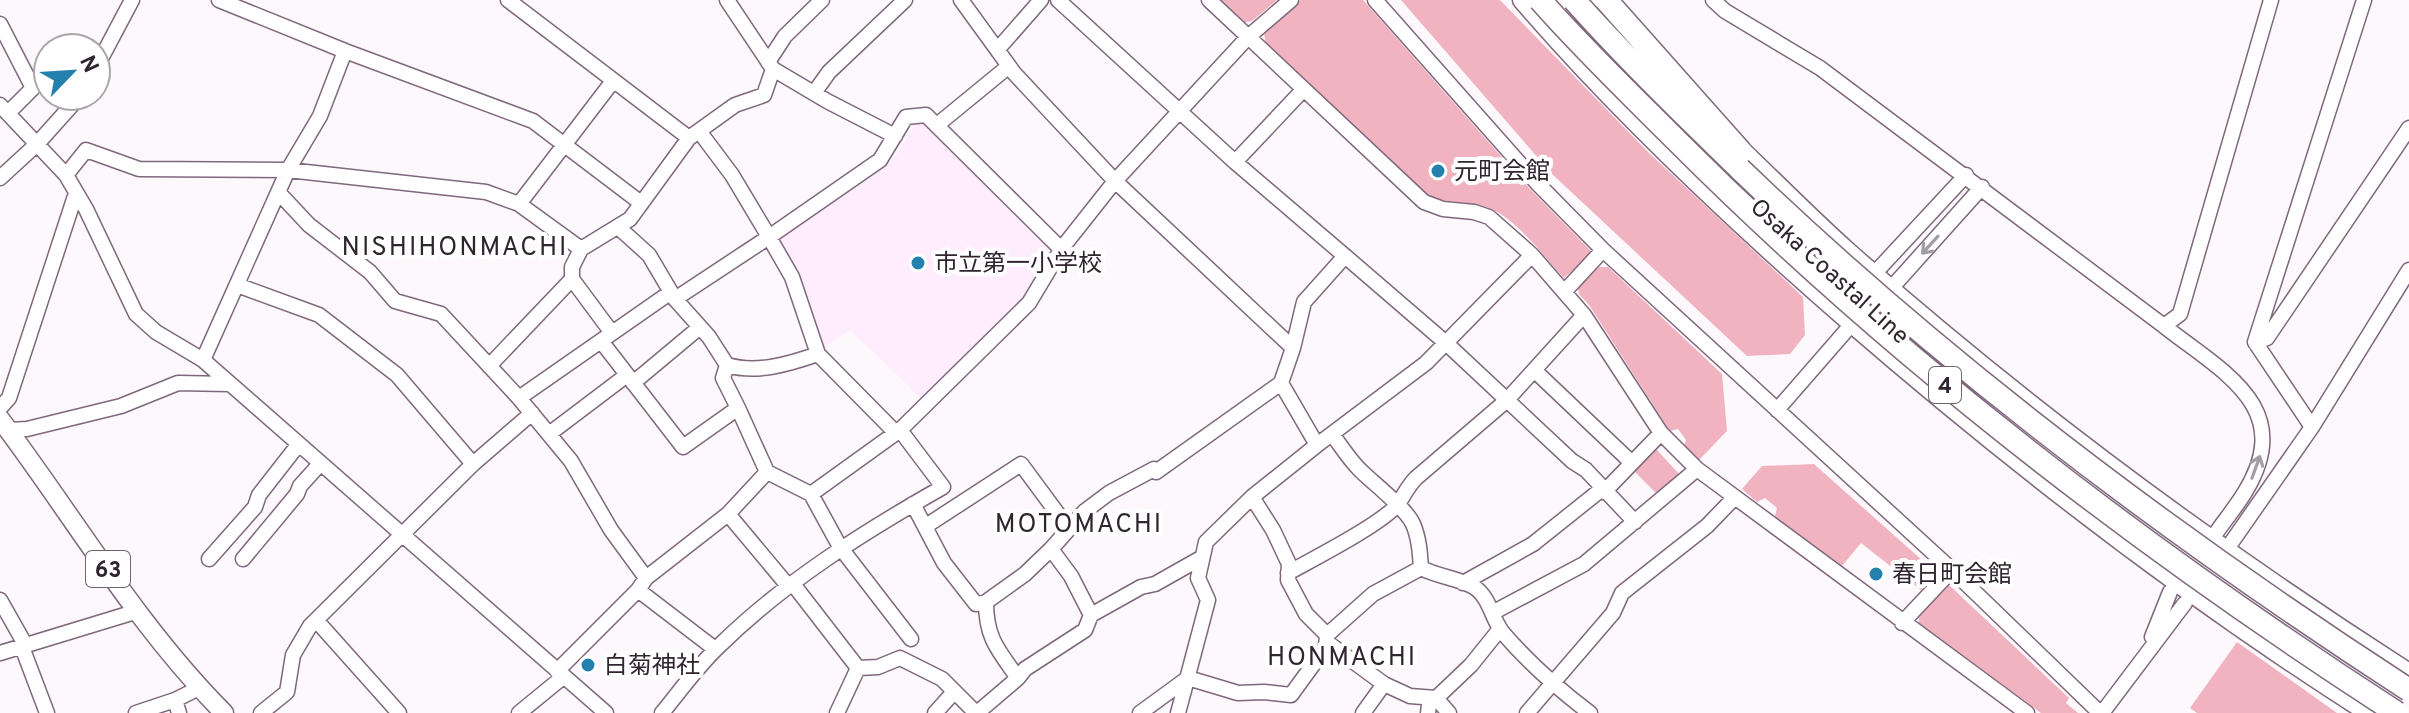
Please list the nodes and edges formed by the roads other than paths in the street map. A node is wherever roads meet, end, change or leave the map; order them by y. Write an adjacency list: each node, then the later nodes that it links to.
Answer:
1 (132, 0): 23 (street)
2 (219, 0): 25 (street)
3 (508, 0): 28 (street)
4 (727, 0): 26 (street)
5 (822, 0): 26 (street)
6 (905, 0): 30 (street)
7 (1041, 0): 24 (street)
8 (1058, 0): 33 (street)
9 (1209, 0): 22 (street)
10 (1291, 0): 22 (street)
11 (1375, 0): 55 (street)
12 (1522, 0): 67 (main road, Osaka Coastal Line)
13 (1540, 0): 173 (highway, 4, bridge)
14 (1574, 0): 58 (highway, 4, bridge)
15 (1591, 0): 60 (main road, Osaka Coastal Line)
16 (1606, 0): 58 (highway, bridge)
17 (1713, 0): 43 (street)
18 (2271, 0): 68 (street)
19 (2364, 0): 71 (street)
20 (970, 3): 24 (street)
21 (0, 24): 31 (street)
22 (1248, 37): 29 (street); 33 (street)
23 (112, 38)
24 (998, 49): 27 (street)
25 (345, 51): 39 (street); 41 (street)
26 (770, 66): 30 (street); 36 (street)
27 (1009, 66): 34 (street); 45 (street)
28 (613, 81): 36 (street); 39 (street)
29 (1303, 90): 40 (street); 56 (street)
30 (814, 93): 37 (street)
31 (4, 109): 38 (street)
32 (66, 112): 38 (street)
33 (1180, 112): 40 (street); 45 (street)
34 (937, 125): 37 (street); 54 (street)
35 (2409, 128): 71 (street)
36 (694, 134): 49 (street); 52 (street)
37 (895, 136): 52 (street)
38 (37, 144): 42 (street); 44 (street)
39 (564, 144): 49 (street); 50 (street)
40 (1235, 162): 57 (street)
41 (288, 170): 42 (street); 48 (street); 50 (street)
42 (66, 175): 47 (street)
43 (1966, 175): 46 (street); 60 (street)
44 (0, 178)
45 (1115, 181): 54 (street); 73 (street)
46 (1982, 187): 63 (street, one-way to 63); 68 (street)
47 (76, 193): 75 (street); 87 (street)
48 (279, 193): 62 (street); 77 (street)
49 (641, 203): 51 (street)
50 (519, 204): 53 (street)
51 (618, 227): 53 (street); 65 (street)
52 (769, 237): 65 (street); 74 (street)
53 (581, 249): 61 (street)
54 (1061, 249): 89 (street)
55 (1603, 250): 64 (street); 85 (street)
56 (1532, 255): 64 (street); 72 (street)
57 (1345, 256): 72 (street); 73 (street)
58 (1836, 259): 148 (highway, 4, bridge)
59 (2409, 270): 88 (street)
60 (1874, 274): 63 (main road, Osaka Coastal Line); 67 (street)
61 (572, 279): 70 (street); 77 (street)
62 (237, 285): 75 (street); 97 (street)
63 (1892, 289): 67 (street); 141 (main road, Osaka Coastal Line)
64 (1565, 291): 66 (street)
65 (673, 296): 69 (street); 70 (street)
66 (1584, 315): 78 (street); 90 (street)
67 (1851, 323): 85 (street); 172 (main road, Osaka Coastal Line)
68 (2164, 326): 110 (street, one-way to 68)
69 (700, 327): 76 (street); 79 (street)
70 (607, 337): 79 (street); 82 (street)
71 (2255, 342): 88 (street)
72 (1446, 343): 83 (street); 92 (street)
73 (1293, 348): 80 (street)
74 (818, 354): 76 (street); 89 (street)
75 (203, 360): 81 (street)
76 (727, 365): 84 (street)
77 (489, 366): 82 (street)
78 (1534, 370): 83 (street); 95 (street)
79 (630, 379): 84 (street); 91 (street)
80 (1281, 383): 94 (street); 109 (street)
81 (229, 384): 87 (street); 93 (street)
82 (519, 398): 86 (street)
83 (1506, 401): 100 (street); 105 (street)
84 (738, 408): 99 (street)
85 (1777, 410): 119 (street)
86 (532, 413): 91 (street); 97 (street)
87 (3, 421): 128 (main road, 63)
88 (2312, 427): 112 (street)
89 (898, 431): 101 (street); 104 (street)
90 (1661, 433): 95 (street); 98 (street)
91 (549, 434): 122 (street)
92 (1332, 434): 94 (street); 105 (street)
93 (298, 445): 96 (street); 116 (street)
94 (1317, 445): 102 (street)
95 (1632, 463): 100 (street)
96 (320, 464): 111 (street); 117 (street)
97 (473, 464): 111 (street)
98 (1697, 469): 103 (street); 107 (street)
99 (767, 472): 101 (street); 106 (street)
100 (1603, 490): 107 (street); 121 (street)
101 (811, 494): 113 (street)
102 (1252, 497): 115 (street); 120 (street)
103 (1735, 497): 132 (street); 146 (street)
104 (913, 504): 108 (street); 113 (street)
105 (1397, 506): 118 (street); 120 (street)
106 (728, 514): 122 (street); 123 (street)
107 (1635, 522): 129 (street)
108 (926, 526): 109 (street); 126 (street)
109 (1069, 529): 114 (street)
110 (2216, 533)
111 (404, 535): 131 (street); 142 (street)
112 (2229, 546)
113 (840, 547): 123 (street); 134 (street)
114 (1051, 549): 126 (street); 130 (street)
115 (1201, 558): 130 (street); 144 (street)
116 (209, 559)
117 (243, 559)
118 (1421, 568): 121 (street); 135 (street)
119 (1952, 570): 132 (street); 171 (street)
120 (1288, 573): 135 (street)
121 (1463, 583): 129 (street)
122 (642, 584): 137 (street); 142 (street)
123 (791, 586): 137 (street); 140 (street)
124 (2170, 592): 139 (street)
125 (0, 600): 136 (street)
126 (986, 602): 143 (street)
127 (2185, 603): 139 (street)
128 (138, 611): 136 (street); 147 (main road, 63)
129 (1494, 612): 133 (street)
130 (1091, 615): 143 (street)
131 (316, 620): 155 (street); 156 (street)
132 (1902, 623): 170 (street)
133 (1500, 629): 146 (street); 150 (street)
134 (911, 639)
135 (1328, 639): 144 (street); 145 (street)
136 (24, 647): 138 (street); 152 (street)
137 (715, 649): 159 (street)
138 (0, 653)
139 (2145, 656): 171 (street)
140 (858, 668): 149 (street); 160 (street)
141 (2409, 673)
142 (560, 674): 157 (street); 158 (street)
143 (1018, 678): 162 (street)
144 (1188, 678): 163 (street); 164 (street)
145 (1384, 684): 150 (street); 165 (street)
146 (1552, 684): 168 (street); 169 (street)
147 (199, 688): 151 (street); 154 (main road, 63)
148 (2409, 690)
149 (954, 692): 161 (street); 162 (street)
150 (1436, 698): 166 (street); 167 (street)
151 (177, 706): 153 (street)
152 (47, 713)
153 (136, 713)
154 (224, 713)
155 (261, 713)
156 (399, 713)
157 (519, 713)
158 (606, 713)
159 (662, 713)
160 (837, 713)
161 (935, 713)
162 (976, 713)
163 (1140, 713)
164 (1178, 713)
165 (1363, 713)
166 (1428, 713)
167 (1449, 713)
168 (1527, 713)
169 (1590, 713)
170 (2027, 713)
171 (2101, 713)
172 (2369, 713)
173 (2397, 713)

